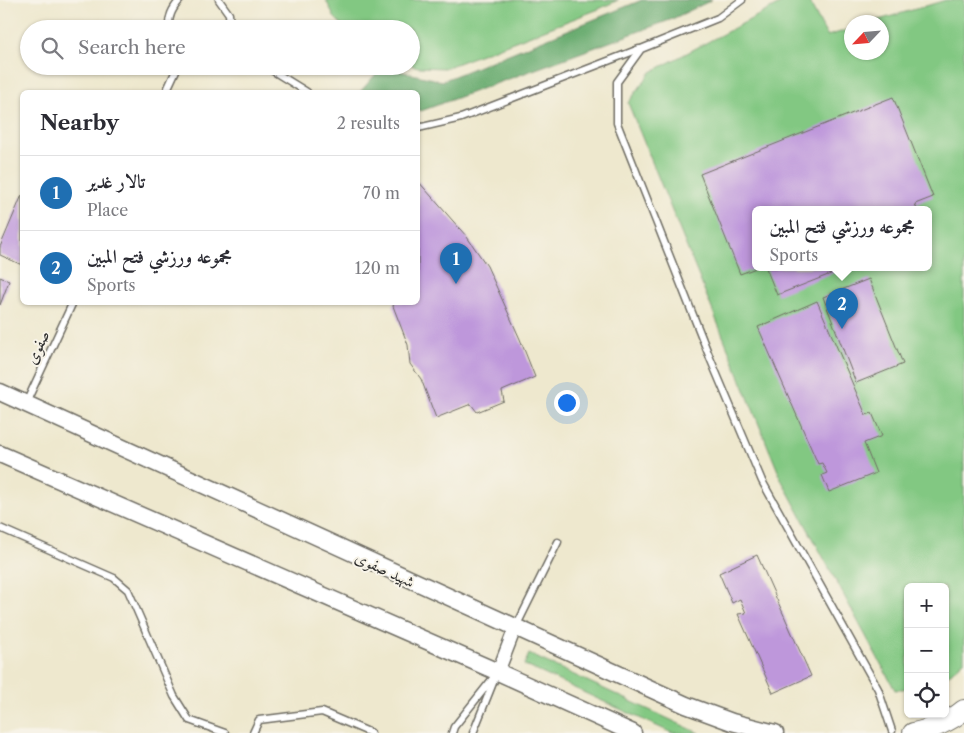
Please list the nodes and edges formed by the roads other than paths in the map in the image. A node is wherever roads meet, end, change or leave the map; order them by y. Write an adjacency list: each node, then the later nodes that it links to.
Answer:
1 (179, 0): 4 (lane)
2 (219, 0): 5 (lane)
3 (742, 0): 6 (lane)
4 (169, 20)
5 (229, 20)
6 (641, 49): 11 (lane); 21 (lane)
7 (174, 75): 9 (lane)
8 (280, 75): 10 (lane)
9 (167, 90)
10 (304, 90)
11 (420, 128)
12 (72, 305): 14 (lane, صفوی)
13 (0, 392): 14 (street, شهید صفوی)
14 (25, 404): 18 (street, شهید صفوی)
15 (0, 454): 19 (street)
16 (0, 528): 22 (lane)
17 (558, 542): 18 (lane)
18 (515, 628): 19 (street); 28 (street, شهید صفوی)
19 (498, 672): 25 (lane); 26 (lane); 27 (street)
20 (964, 710): 29 (main road)
21 (892, 731)
22 (225, 733)
23 (253, 733): 24 (lane)
24 (371, 733)
25 (452, 733)
26 (473, 733)
27 (633, 733)
28 (775, 733)
29 (913, 733)

